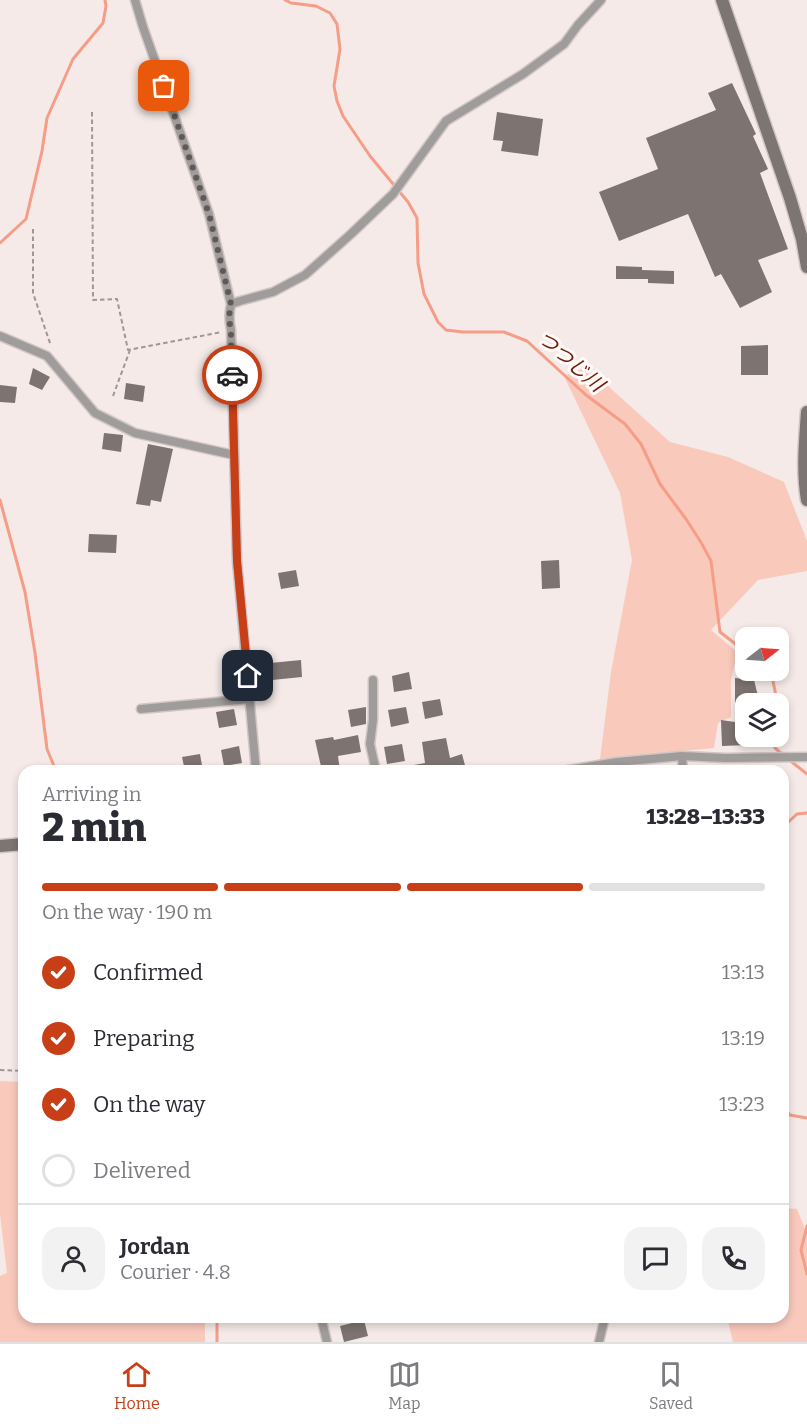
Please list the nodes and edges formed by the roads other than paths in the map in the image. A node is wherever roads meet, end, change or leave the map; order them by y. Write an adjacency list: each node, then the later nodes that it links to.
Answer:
1 (135, 0): 5 (street)
2 (601, 0): 5 (street)
3 (723, 0): 4 (main road)
4 (807, 267)
5 (231, 304): 8 (street)
6 (0, 336): 8 (street)
7 (807, 412): 9 (main road)
8 (234, 455): 11 (street)
9 (807, 500)
10 (373, 680): 16 (street)
11 (249, 699): 12 (street); 15 (street)
12 (141, 709)
13 (682, 756): 14 (street); 17 (street); 18 (street)
14 (805, 758)
15 (255, 765)
16 (374, 765)
17 (599, 765)
18 (683, 765)
19 (18, 844): 20 (main road)
20 (0, 846)
21 (322, 1323): 23 (street)
22 (603, 1323): 24 (street)
23 (327, 1342)
24 (598, 1342)

